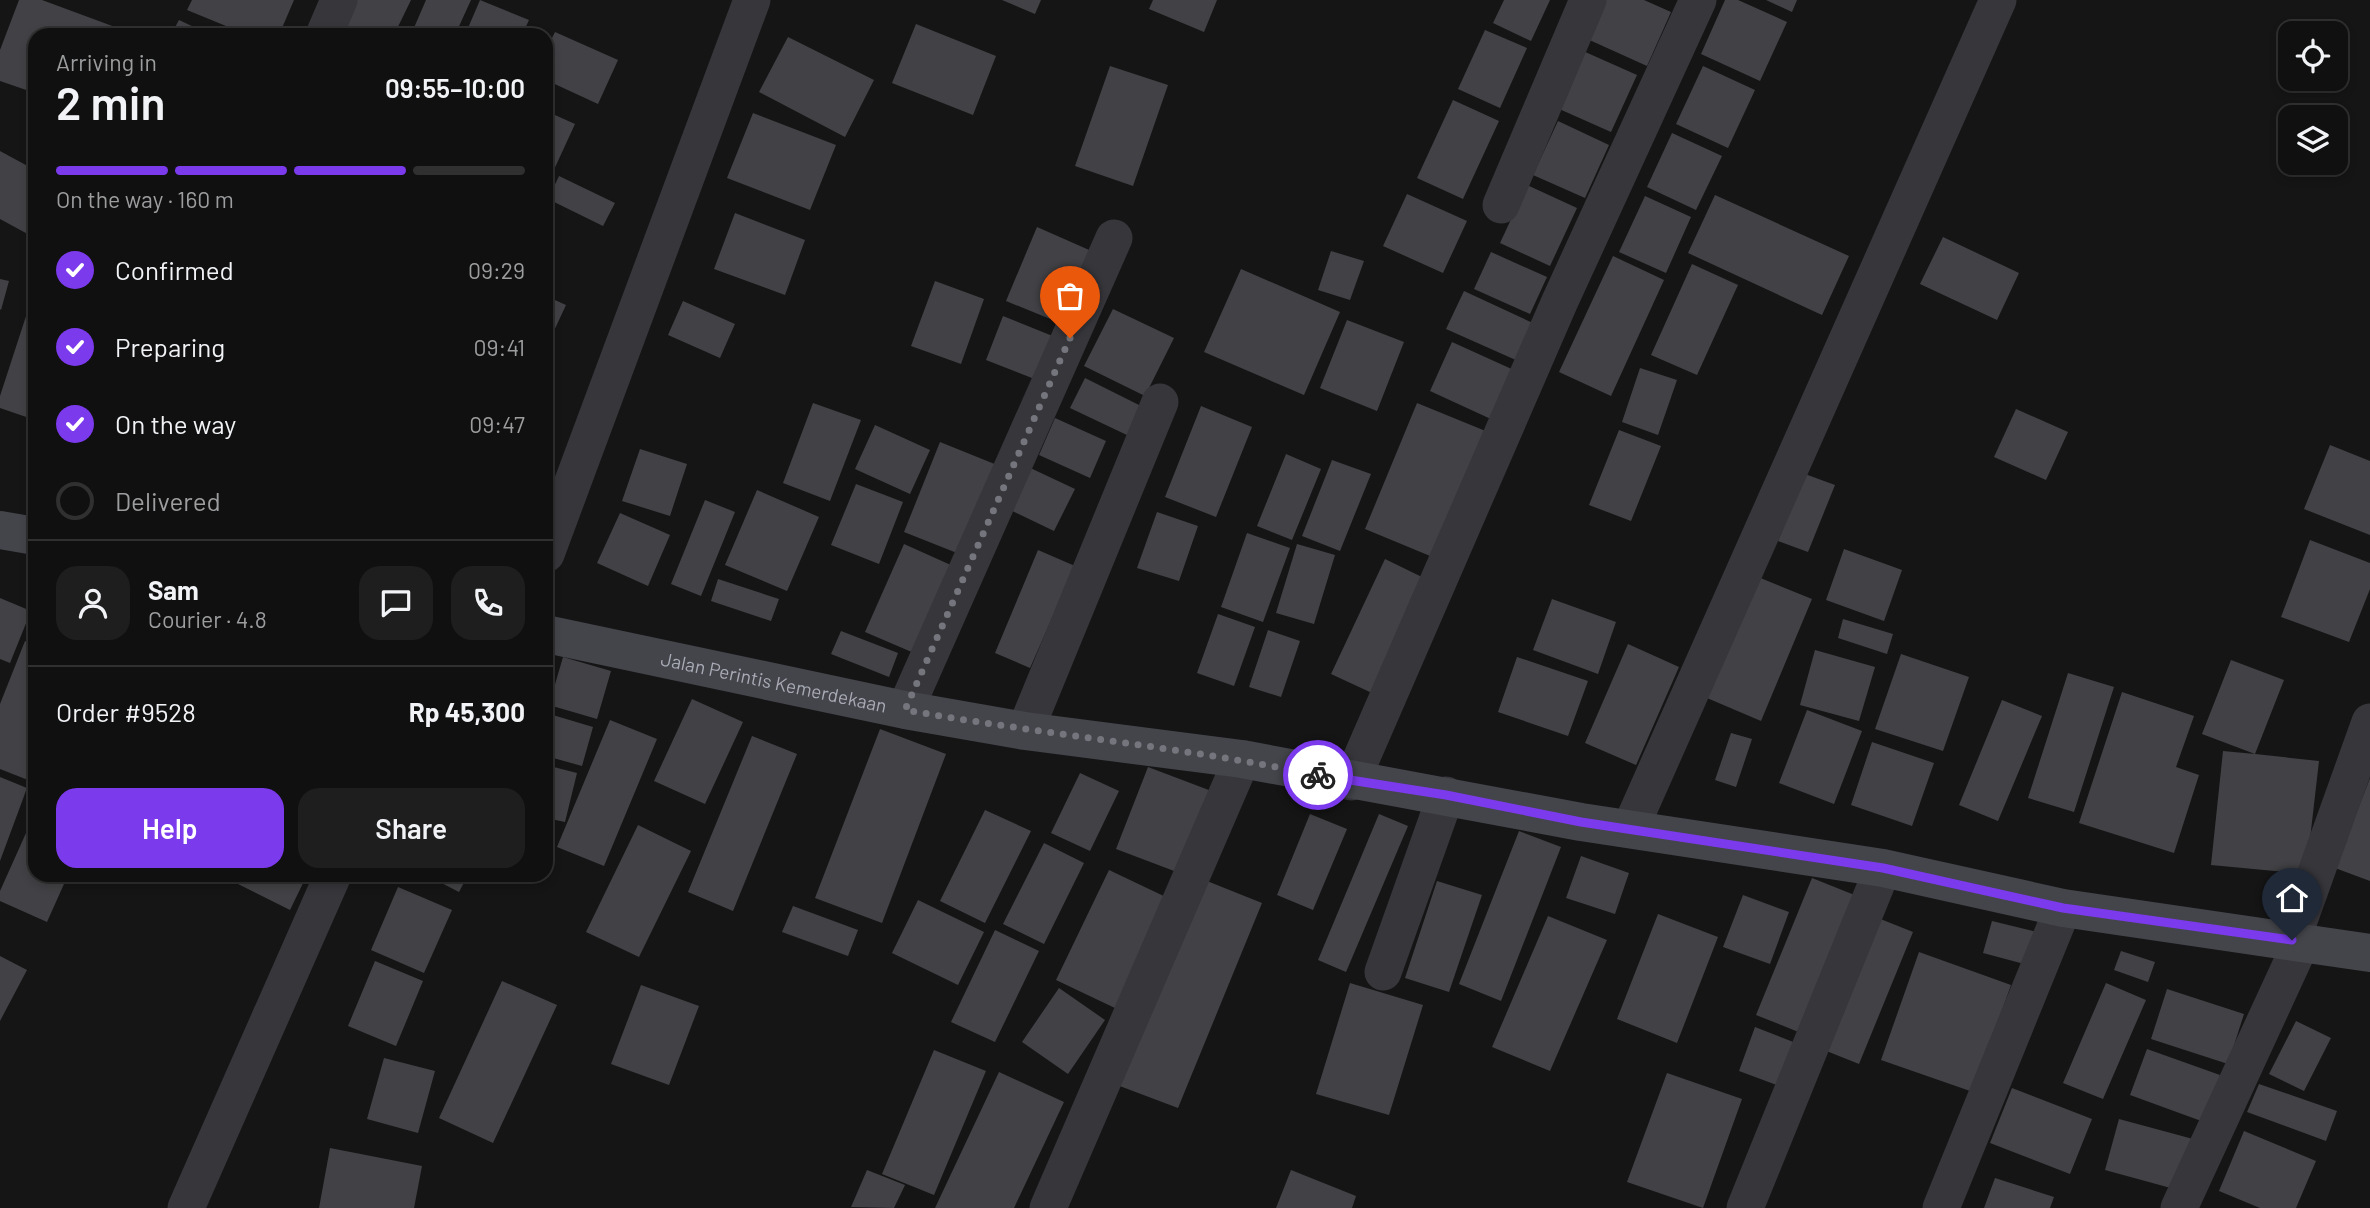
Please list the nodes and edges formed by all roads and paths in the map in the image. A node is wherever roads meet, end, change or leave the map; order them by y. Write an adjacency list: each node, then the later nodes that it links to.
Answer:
1 (339, 0): 6 (street)
2 (752, 0): 12 (street)
3 (1588, 0): 7 (street)
4 (1698, 0): 18 (street)
5 (1998, 0): 20 (street)
6 (327, 28)
7 (1501, 205)
8 (1114, 238): 14 (street)
9 (1160, 402): 16 (street)
10 (0, 530): 11 (street)
11 (28, 535)
12 (553, 535)
13 (553, 635): 14 (street, Jalan Perintis Kemerdekaan)
14 (905, 710): 16 (street, Jalan Perintis Kemerdekaan)
15 (2370, 722): 24 (street)
16 (1025, 731): 17 (street, Jalan Perintis Kemerdekaan)
17 (1242, 759): 18 (street, Jalan Perintis Kemerdekaan); 28 (street)
18 (1351, 782): 19 (street, Jalan Perintis Kemerdekaan)
19 (1446, 795): 20 (street, Jalan Perintis Kemerdekaan); 26 (street)
20 (1630, 829): 21 (street, Jalan Perintis Kemerdekaan)
21 (1883, 868): 23 (street, Jalan Perintis Kemerdekaan); 29 (street)
22 (330, 882): 27 (street)
23 (2063, 908): 24 (street, Jalan Perintis Kemerdekaan); 30 (street)
24 (2296, 942): 25 (street, Jalan Perintis Kemerdekaan); 31 (street)
25 (2370, 953)
26 (1383, 972)
27 (186, 1208)
28 (1048, 1208)
29 (1745, 1208)
30 (1941, 1208)
31 (2179, 1208)

